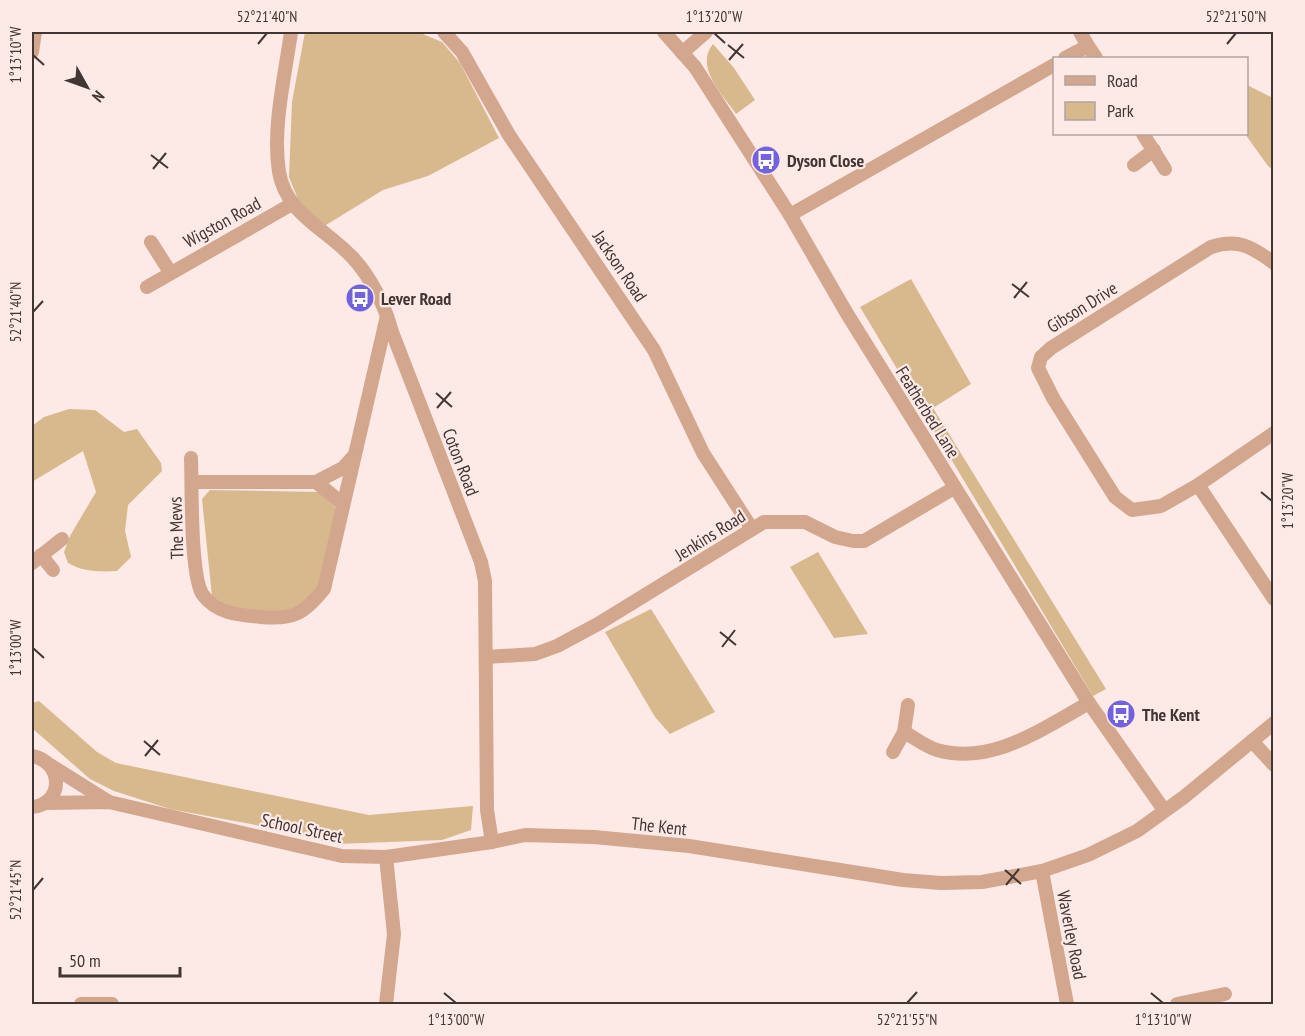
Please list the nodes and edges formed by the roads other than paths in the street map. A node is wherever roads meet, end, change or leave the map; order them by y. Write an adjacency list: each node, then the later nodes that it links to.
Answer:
1 (35, 32): 8 (street)
2 (291, 32): 17 (street, Coton Road)
3 (444, 32): 32 (street, Jackson Road)
4 (664, 32): 9 (street, Featherbed Lane)
5 (706, 32): 9 (street)
6 (1080, 32): 7 (street)
7 (1088, 46): 10 (street); 11 (street)
8 (32, 52)
9 (682, 53): 18 (street, Featherbed Lane)
10 (1067, 57)
11 (1095, 57)
12 (1053, 66): 18 (street)
13 (1144, 135): 14 (street)
14 (1154, 150): 15 (street); 16 (street)
15 (1134, 165)
16 (1165, 169)
17 (292, 204): 21 (street, Wigston Road); 23 (street, Coton Road)
18 (790, 215): 30 (street, Featherbed Lane)
19 (151, 242): 21 (street)
20 (1274, 263): 29 (street, Gibson Drive)
21 (170, 273): 22 (street, Wigston Road)
22 (147, 287)
23 (387, 314): 25 (street); 37 (street, Coton Road)
24 (1274, 433): 29 (street, Gibson Drive)
25 (354, 457): 28 (street); 31 (street)
26 (191, 458): 27 (street, The Mews)
27 (192, 482): 28 (street); 31 (street, The Mews)
28 (316, 482): 31 (street)
29 (1198, 485): 36 (street)
30 (954, 488): 32 (street, Jenkins Road); 38 (street, Featherbed Lane)
31 (343, 504)
32 (752, 529): 37 (street, Jenkins Road)
33 (62, 539): 34 (street)
34 (36, 559): 35 (street)
35 (53, 570)
36 (1274, 599)
37 (486, 657): 50 (street, Coton Road)
38 (1089, 703): 41 (street); 49 (street, Featherbed Lane)
39 (908, 705): 41 (street)
40 (1274, 723): 42 (street, The Kent)
41 (904, 732): 44 (street)
42 (1252, 741): 46 (street); 49 (street, The Kent)
43 (32, 743): 45 (street, School Street)
44 (893, 752)
45 (40, 759): 47 (street, School Street); 48 (street, School Street)
46 (1274, 765)
47 (109, 802): 48 (street, School Street); 51 (street, School Street)
48 (38, 805)
49 (1164, 810): 52 (street, The Kent)
50 (492, 842): 51 (street, School Street); 52 (street, The Kent)
51 (386, 857): 56 (street)
52 (1042, 871): 57 (street, Waverley Road)
53 (1225, 994): 58 (street)
54 (81, 1005): 55 (street)
55 (112, 1005)
56 (386, 1005)
57 (1067, 1005)
58 (1178, 1005)

